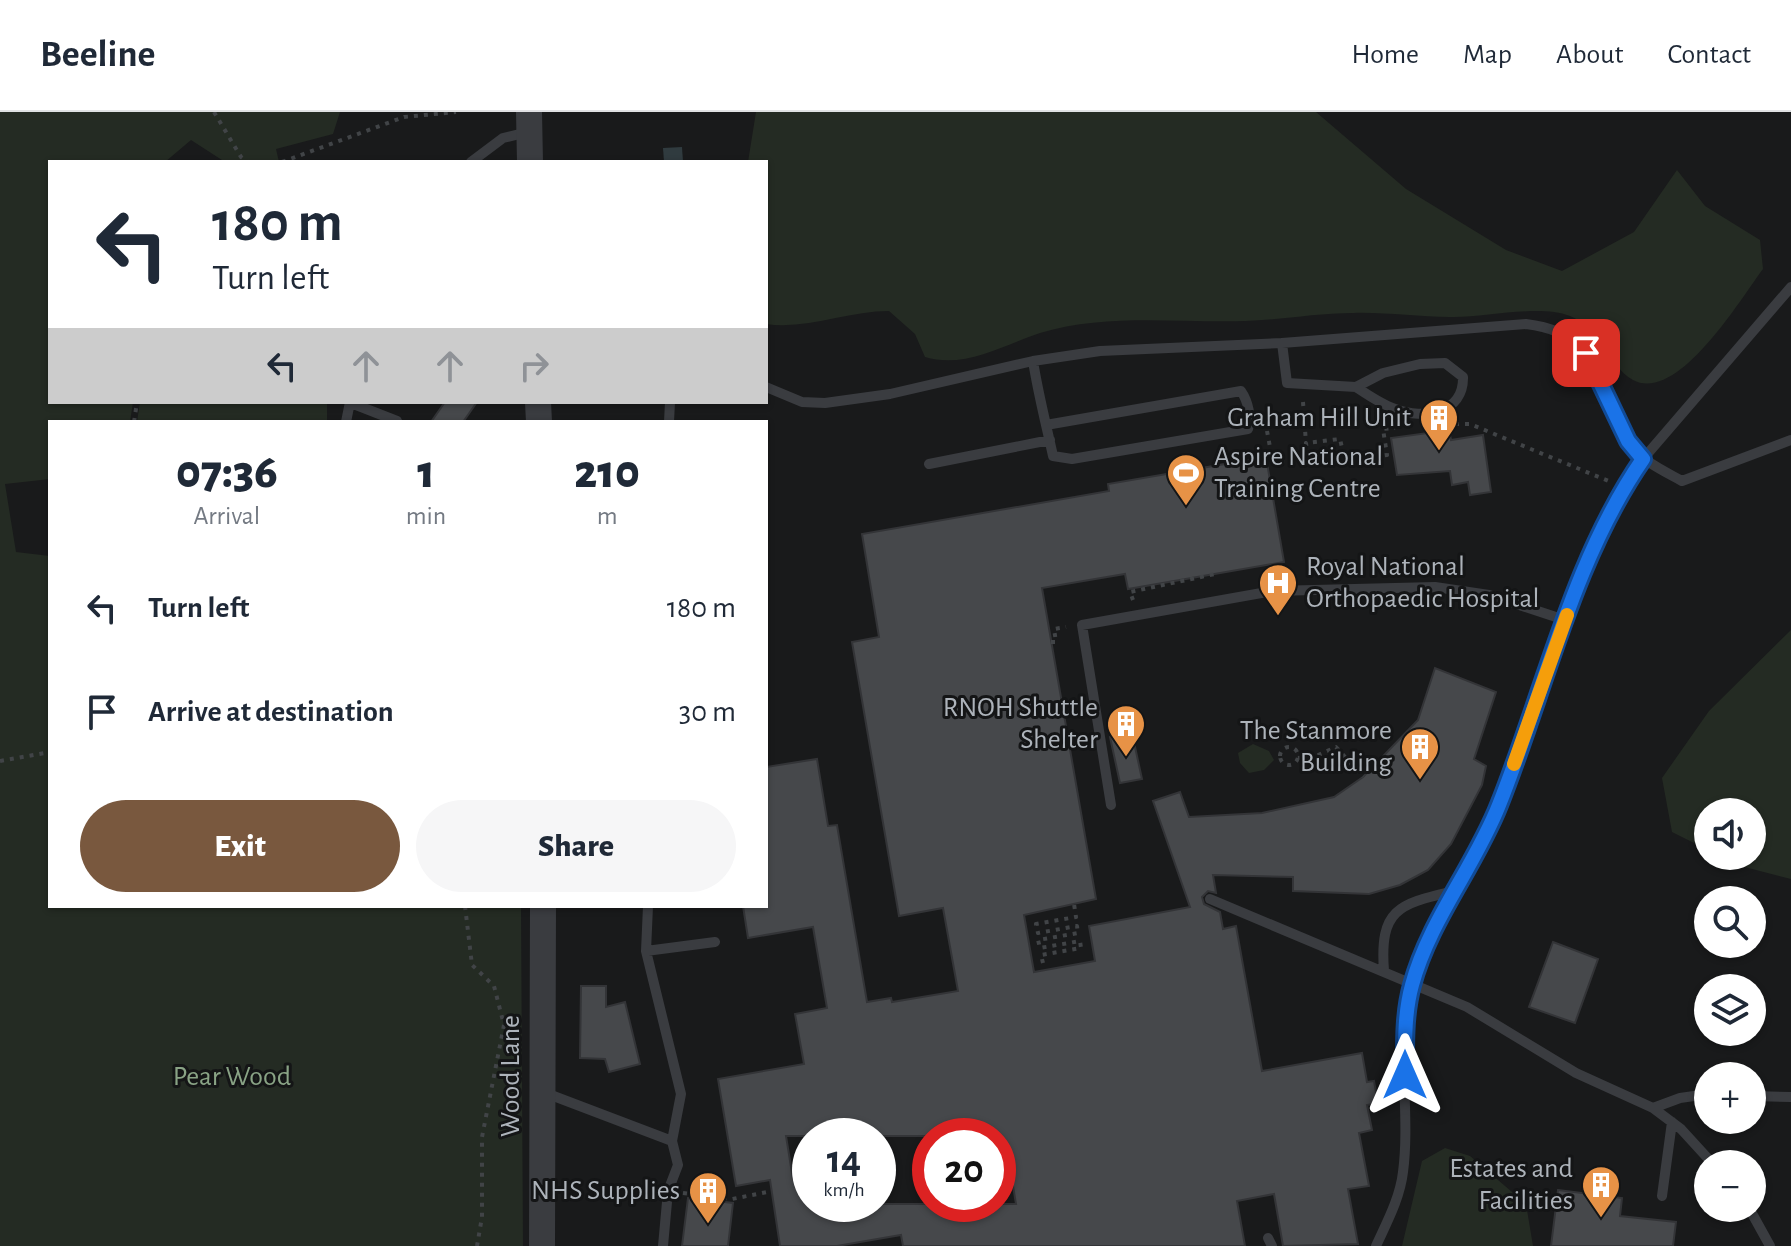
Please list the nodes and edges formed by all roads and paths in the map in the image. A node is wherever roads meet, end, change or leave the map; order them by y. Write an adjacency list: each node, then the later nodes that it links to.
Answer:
1 (214, 112): 4 (path)
2 (456, 112): 5 (path)
3 (530, 122): 6 (lane); 7 (street)
4 (245, 160)
5 (287, 160)
6 (474, 160)
7 (530, 160)
8 (1791, 287): 23 (lane)
9 (1282, 343): 10 (lane); 11 (lane); 23 (lane)
10 (1033, 361): 12 (lane); 18 (lane)
11 (1356, 387): 11 (lane)
12 (768, 388)
13 (1302, 392): 22 (path)
14 (355, 404): 15 (lane)
15 (395, 420)
16 (1266, 423): 22 (path)
17 (1450, 423): 25 (path)
18 (1046, 425): 20 (lane); 20 (lane)
19 (1396, 428): 22 (path)
20 (1050, 440): 24 (lane)
21 (1791, 440): 23 (lane)
22 (1306, 443)
23 (1643, 459): 28 (lane)
24 (929, 464)
25 (1605, 479)
26 (1215, 574): 27 (path)
27 (1133, 602)
28 (1565, 620): 29 (lane); 36 (lane)
29 (1082, 625): 30 (path); 35 (lane)
30 (1051, 642)
31 (48, 752): 33 (path)
32 (1298, 758): 32 (path); 34 (path)
33 (0, 761)
34 (1363, 777)
35 (1111, 805)
36 (1458, 890): 45 (lane); 46 (lane)
37 (1210, 899): 45 (lane)
38 (1074, 904): 44 (path)
39 (465, 908): 59 (path)
40 (543, 908): 47 (street, Wood Lane)
41 (648, 908): 43 (lane)
42 (715, 942): 43 (lane)
43 (646, 951): 53 (lane)
44 (1043, 963)
45 (1384, 971): 46 (lane)
46 (1412, 983): 51 (lane); 62 (lane)
47 (543, 1092): 53 (lane); 60 (street, Wood Lane)
48 (1694, 1096): 51 (lane)
49 (1766, 1096): 50 (lane)
50 (1791, 1097)
51 (1653, 1108): 52 (lane)
52 (1672, 1122): 54 (lane); 57 (lane)
53 (672, 1141): 55 (lane)
54 (1699, 1150)
55 (668, 1191): 56 (path); 61 (lane)
56 (772, 1191)
57 (1662, 1196)
58 (1757, 1222): 63 (lane)
59 (477, 1246)
60 (542, 1246)
61 (663, 1246)
62 (1376, 1246)
63 (1770, 1246)

